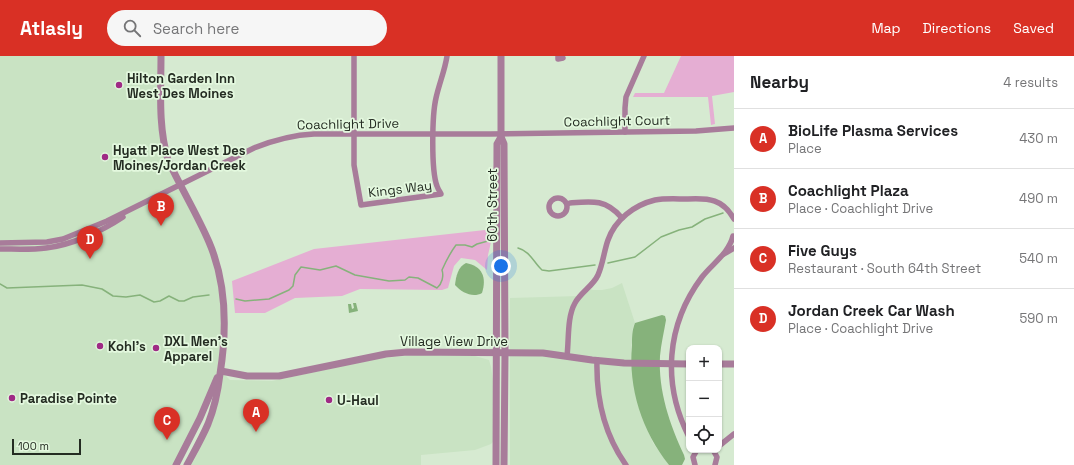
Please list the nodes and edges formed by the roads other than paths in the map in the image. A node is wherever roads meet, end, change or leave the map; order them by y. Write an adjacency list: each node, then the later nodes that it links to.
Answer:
1 (161, 56): 11 (street)
2 (354, 56): 8 (street)
3 (447, 56): 9 (street)
4 (501, 56): 10 (street, 60th Street)
5 (644, 56): 7 (street)
6 (734, 128): 7 (street, Coachlight Court)
7 (625, 132): 10 (street, Coachlight Court)
8 (354, 134): 9 (street, Coachlight Drive); 9 (street, Kings Way); 11 (street, Coachlight Drive)
9 (433, 134): 10 (street, Coachlight Drive)
10 (501, 135): 21 (street, 60th Street); 22 (street, 60th Street)
11 (180, 185): 13 (street, Coachlight Drive); 29 (street)
12 (567, 204): 14 (street)
13 (140, 205): 17 (street, Coachlight Drive); 19 (street, Coachlight Drive)
14 (622, 218): 15 (street); 23 (street)
15 (734, 219)
16 (734, 236): 20 (street)
17 (0, 243)
18 (734, 248): 20 (street)
19 (0, 249)
20 (722, 255): 25 (street)
21 (497, 353): 22 (street, Village View Drive); 29 (street, Village View Drive); 37 (street, 60th Street)
22 (505, 353): 23 (street, Village View Drive); 38 (street, 60th Street)
23 (567, 356): 24 (street, Village View Drive)
24 (597, 360): 25 (street, Village View Drive); 39 (street)
25 (668, 364): 26 (street, Village View Drive); 30 (street)
26 (686, 364)
27 (722, 364): 28 (street)
28 (734, 364)
29 (221, 371): 35 (street); 36 (street)
30 (686, 430)
31 (734, 434): 32 (street)
32 (722, 444)
33 (695, 453): 40 (street)
34 (715, 453): 41 (street)
35 (176, 465)
36 (187, 465)
37 (496, 465)
38 (504, 465)
39 (626, 465)
40 (695, 465)
41 (715, 465)

